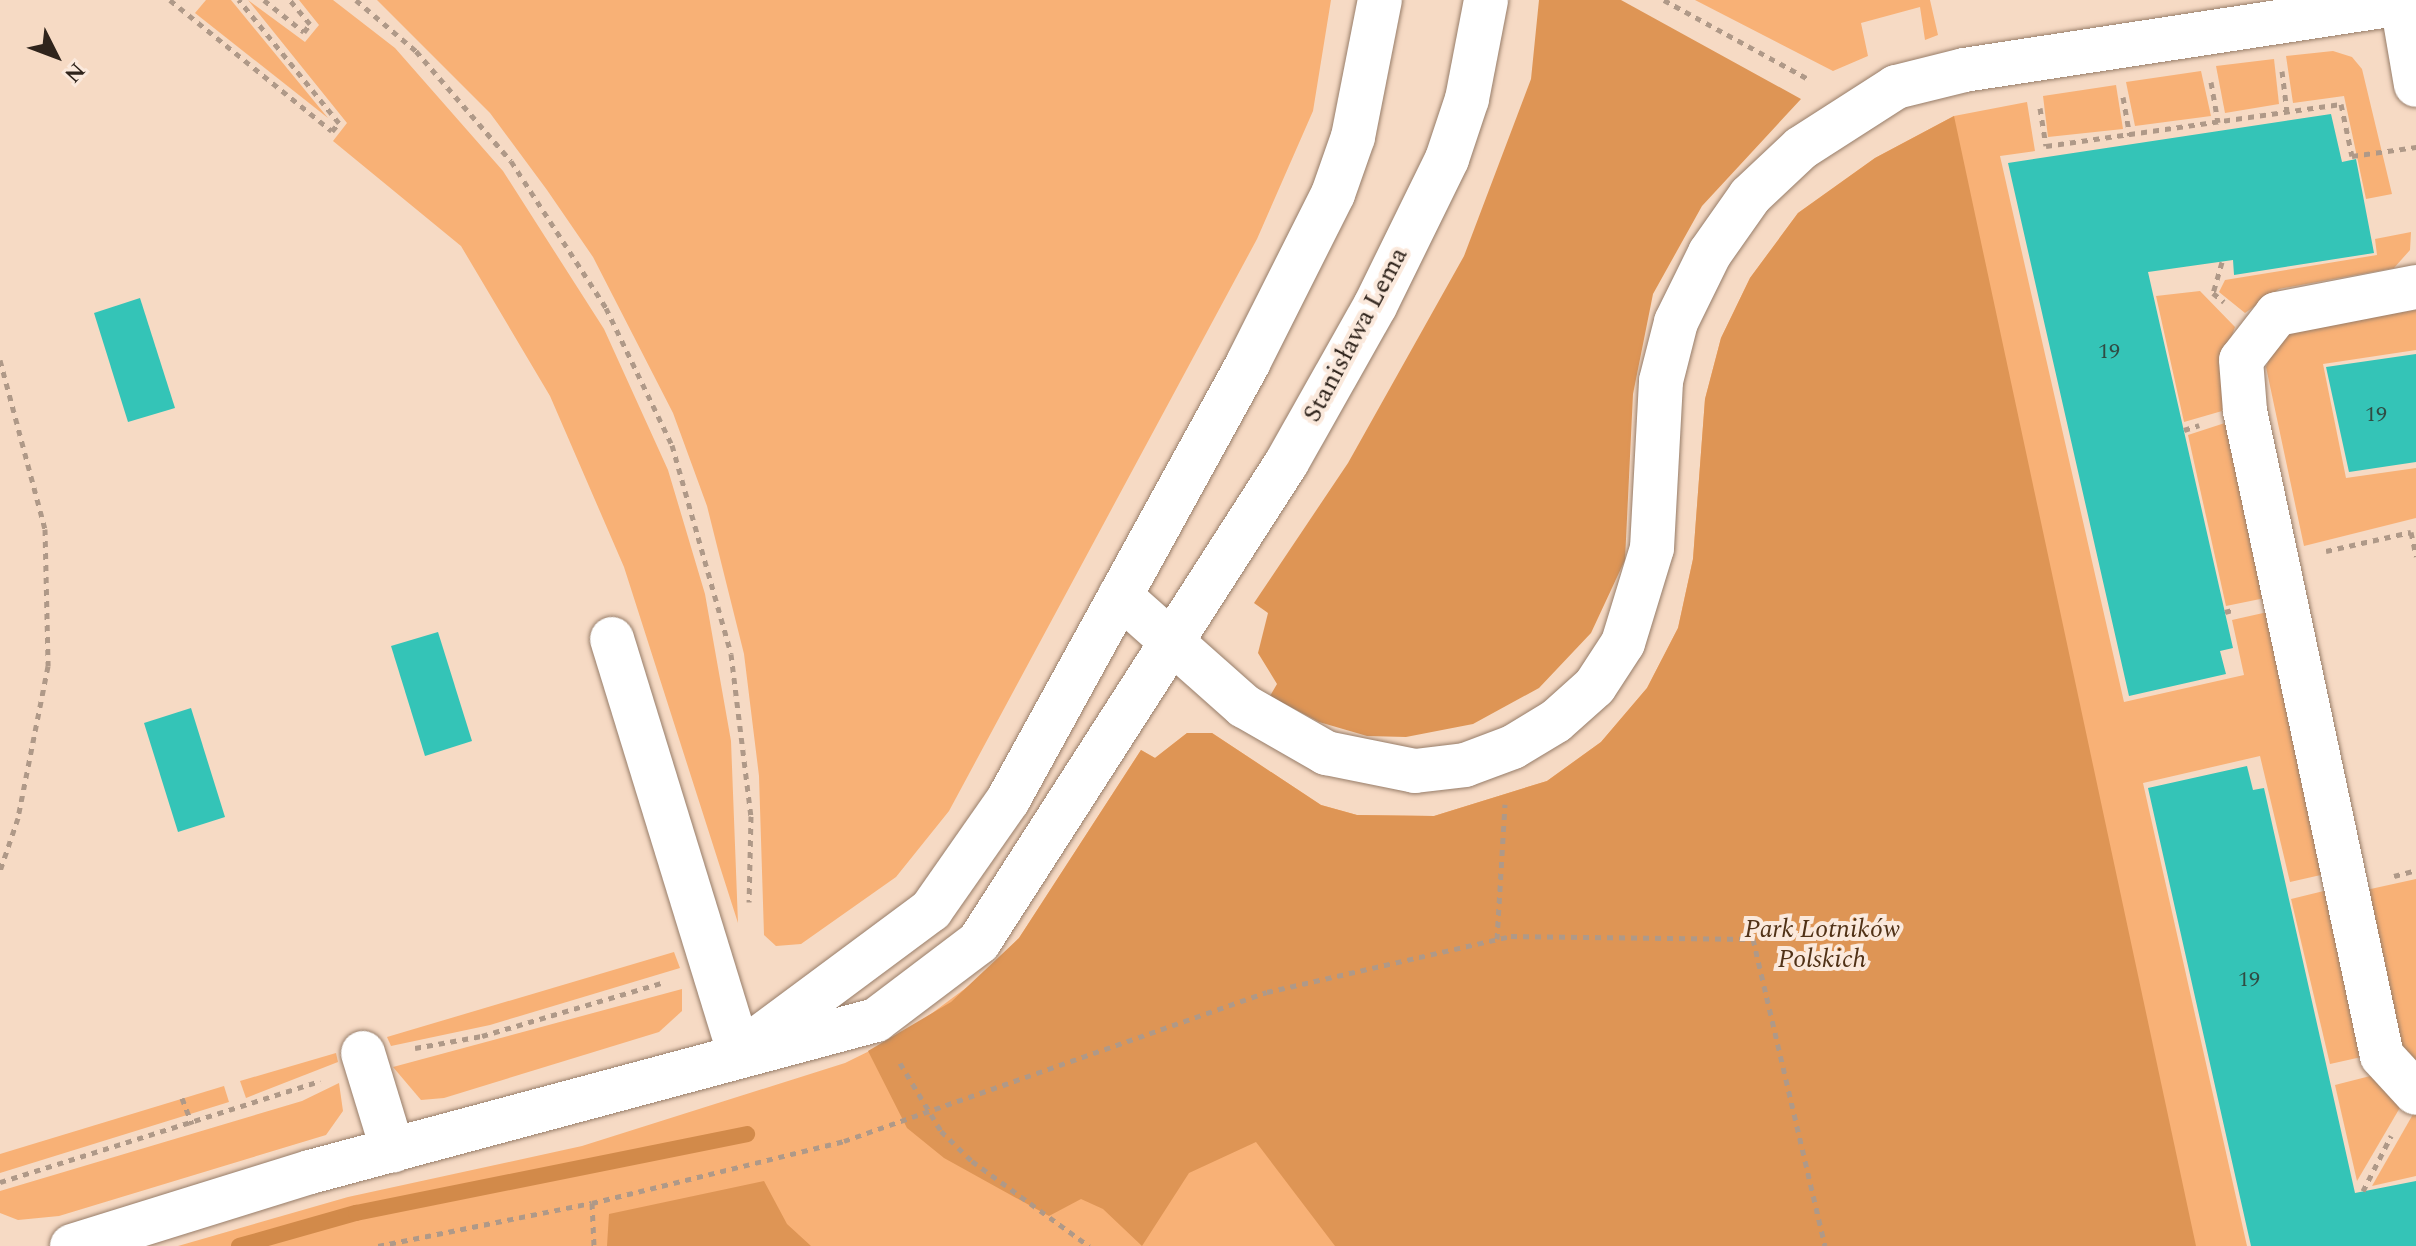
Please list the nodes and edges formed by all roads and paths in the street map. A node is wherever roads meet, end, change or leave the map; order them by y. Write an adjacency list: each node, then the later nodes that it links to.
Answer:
1 (170, 0): 2 (path)
2 (239, 0)
3 (264, 0): 4 (path)
4 (290, 0)
5 (356, 0): 29 (path)
6 (1380, 0): 24 (street)
7 (1486, 0): 26 (street, Stanisława Lema)
8 (1664, 0): 13 (path)
9 (2409, 2): 12 (street); 26 (street)
10 (2281, 66): 16 (path)
11 (2210, 77): 17 (path)
12 (2416, 85)
13 (1824, 88)
14 (2037, 91): 18 (path)
15 (2122, 91): 18 (path)
16 (2287, 112): 17 (path); 19 (path)
17 (2218, 122): 18 (path)
18 (2130, 135)
19 (2416, 147)
20 (2416, 287): 23 (street)
21 (0, 360): 28 (path)
22 (2416, 556): 23 (path)
23 (2277, 563): 33 (street)
24 (1120, 596): 26 (street); 31 (street)
25 (612, 639): 31 (street)
26 (1172, 645): 31 (street, Stanisława Lema)
27 (1505, 801): 30 (path)
28 (0, 871)
29 (749, 911)
30 (1497, 939): 35 (path); 45 (path)
31 (739, 1052): 38 (street)
32 (363, 1053): 38 (street)
33 (2416, 1093)
34 (182, 1098): 36 (path)
35 (927, 1110): 40 (path); 44 (path)
36 (192, 1124)
37 (2393, 1132): 39 (path)
38 (393, 1151): 41 (street)
39 (2363, 1191)
40 (592, 1203): 42 (path); 43 (path)
41 (72, 1246)
42 (378, 1246)
43 (594, 1246)
44 (1089, 1246)
45 (1825, 1246)

